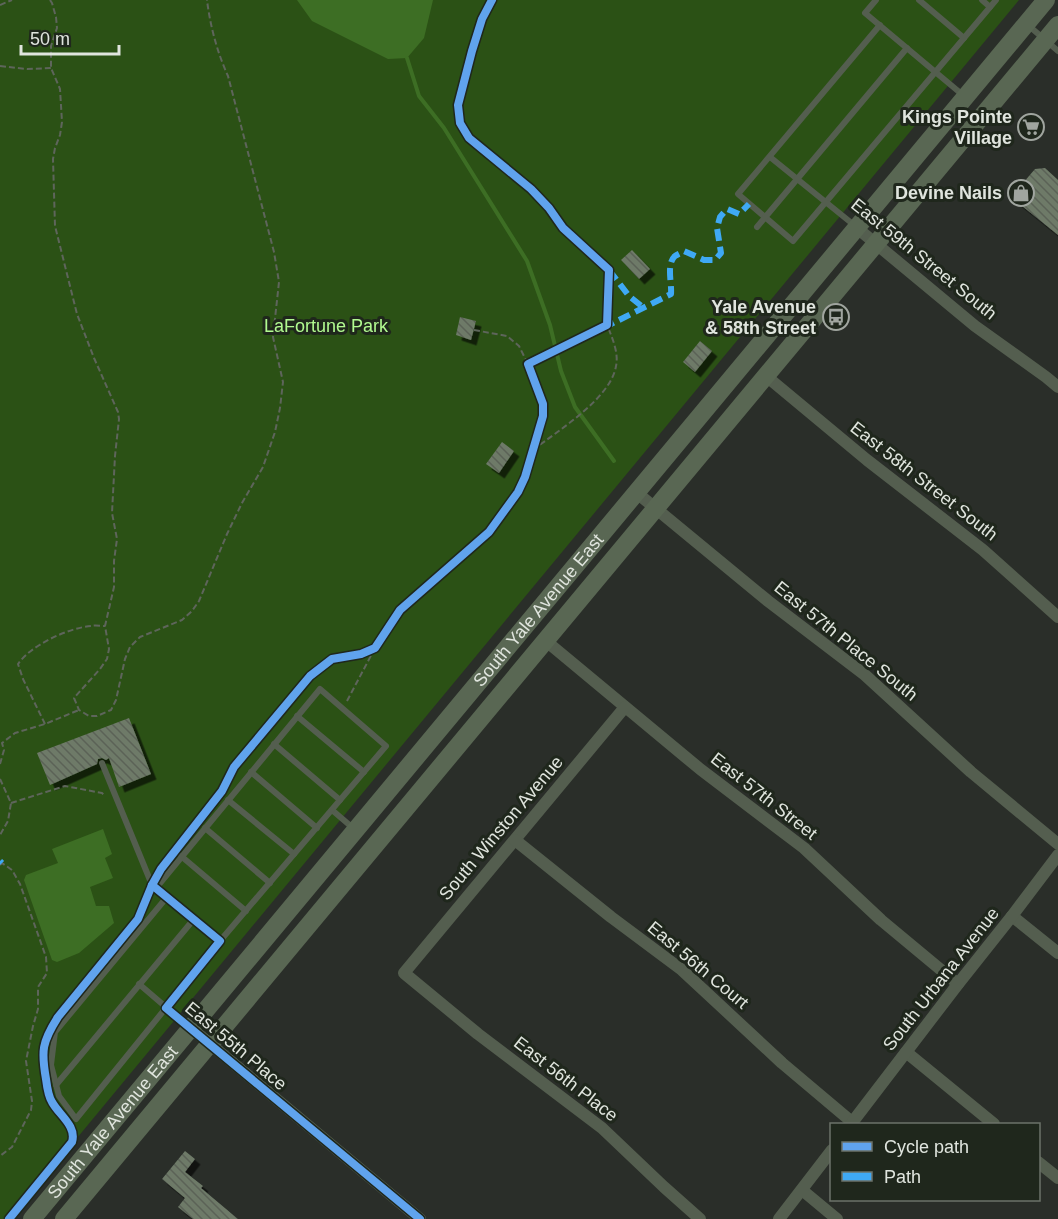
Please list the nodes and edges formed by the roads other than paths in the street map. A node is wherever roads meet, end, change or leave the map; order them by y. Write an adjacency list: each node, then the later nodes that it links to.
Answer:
1 (876, 0): 8 (lane)
2 (919, 0): 10 (lane)
3 (982, 0): 6 (lane)
4 (996, 0): 6 (lane)
5 (1046, 0): 7 (main road, South Yale Avenue East)
6 (990, 7): 10 (lane)
7 (1027, 23): 11 (lane); 14 (main road, South Yale Avenue East)
8 (880, 25): 12 (lane); 15 (lane)
9 (1058, 26): 11 (main road, South Yale Avenue East)
10 (964, 38): 13 (lane)
11 (1052, 46): 21 (main road, South Yale Avenue East)
12 (908, 48): 13 (lane); 16 (lane)
13 (935, 72): 14 (lane); 17 (lane)
14 (965, 97): 20 (main road, South Yale Avenue East)
15 (770, 157): 16 (lane, East 59th Street South); 18 (lane)
16 (797, 180): 17 (lane, East 59th Street South); 18 (lane)
17 (825, 203): 18 (lane); 20 (lane, East 59th Street South)
18 (765, 217): 19 (lane)
19 (758, 226)
20 (857, 228): 21 (street, East 59th Street South); 24 (main road, South Yale Avenue East)
21 (876, 244): 22 (main road, South Yale Avenue East); 23 (street, East 59th Street South)
22 (766, 376): 25 (main road, South Yale Avenue East); 26 (street, East 58th Street South)
23 (1058, 387)
24 (637, 493): 25 (street, East 57th Place South); 39 (main road, South Yale Avenue East)
25 (656, 508): 27 (main road, South Yale Avenue East); 41 (street, East 57th Place South)
26 (1058, 617)
27 (546, 641): 28 (street, East 57th Street); 58 (main road, South Yale Avenue East)
28 (625, 707): 40 (street, South Winston Avenue); 55 (street, East 57th Street)
29 (297, 716): 30 (lane, East 55th Place); 33 (lane); 33 (lane, East 55th Place)
30 (274, 744): 32 (lane, East 55th Place); 35 (lane)
31 (102, 763): 46 (lane)
32 (251, 772): 34 (lane, East 55th Place); 38 (lane)
33 (364, 772): 35 (lane, East 55th Place)
34 (228, 800): 37 (lane, East 55th Place); 42 (lane)
35 (340, 800): 36 (lane, East 55th Place)
36 (332, 810): 38 (lane, East 55th Place); 39 (lane)
37 (204, 828): 44 (lane, East 55th Place); 45 (lane)
38 (316, 828): 42 (lane, East 55th Place)
39 (356, 830): 57 (main road, South Yale Avenue East)
40 (515, 840): 53 (street, South Winston Avenue); 61 (street, East 56th Court)
41 (1058, 844)
42 (294, 854): 45 (lane, East 55th Place)
43 (1058, 855): 49 (street, South Urbana Avenue)
44 (181, 856): 46 (lane, East 55th Place); 48 (lane)
45 (270, 883): 48 (lane, East 55th Place)
46 (156, 888): 47 (lane)
47 (167, 897): 50 (lane); 60 (lane)
48 (246, 911): 51 (lane, East 55th Place)
49 (1012, 916): 52 (street); 55 (street, South Urbana Avenue)
50 (194, 919): 51 (lane); 54 (lane)
51 (220, 941): 56 (lane, East 55th Place)
52 (1058, 953)
53 (404, 973): 70 (street, East 56th Place)
54 (139, 984): 56 (lane); 60 (lane)
55 (958, 984): 59 (street, South Urbana Avenue)
56 (166, 1008): 57 (lane, East 55th Place); 60 (lane)
57 (191, 1028): 58 (street, East 55th Place); 67 (main road, South Yale Avenue East)
58 (210, 1044): 68 (main road, South Yale Avenue East); 69 (street, East 55th Place)
59 (906, 1052): 61 (street, South Urbana Avenue); 62 (street)
60 (56, 1085)
61 (852, 1123)
62 (992, 1123)
63 (830, 1151): 66 (street)
64 (1040, 1164): 65 (street)
65 (1058, 1178)
66 (802, 1190): 71 (street); 72 (street)
67 (32, 1219)
68 (64, 1219)
69 (420, 1219)
70 (700, 1219)
71 (779, 1219)
72 (837, 1219)

